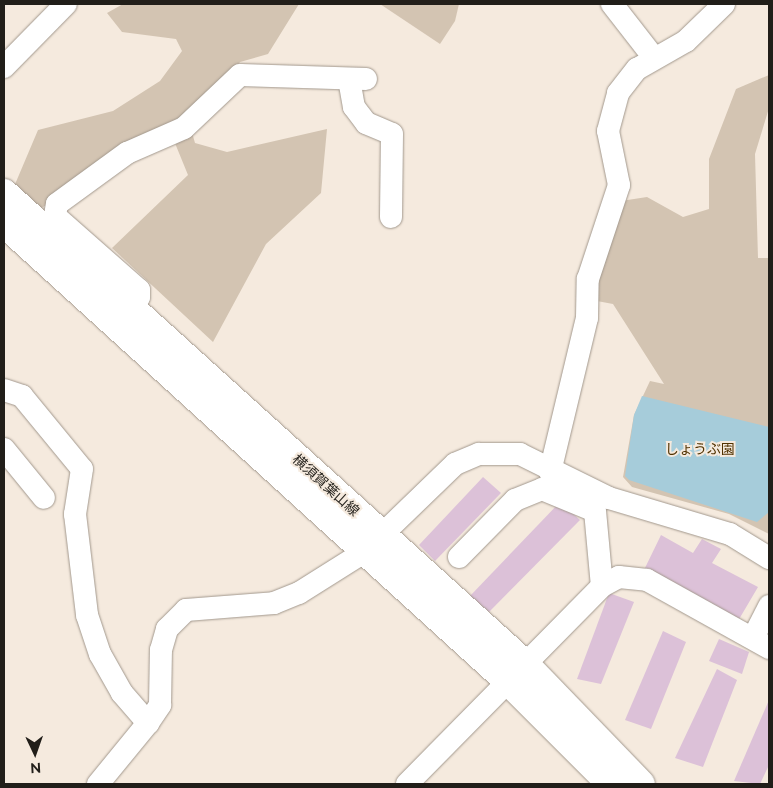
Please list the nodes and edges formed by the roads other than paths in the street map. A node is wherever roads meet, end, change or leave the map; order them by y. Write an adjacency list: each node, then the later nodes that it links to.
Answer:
1 (66, 4): 5 (street)
2 (612, 4): 4 (street)
3 (724, 4): 4 (street)
4 (654, 58): 12 (street)
5 (4, 67)
6 (4, 193): 9 (main road, 横須賀葉山線)
7 (391, 217): 9 (street)
8 (4, 223): 9 (main road, 横須賀葉山線)
9 (121, 316): 14 (main road, 横須賀葉山線)
10 (4, 390): 21 (street)
11 (4, 449): 13 (street)
12 (550, 472): 14 (street); 16 (street)
13 (44, 498)
14 (373, 544): 20 (main road, 横須賀葉山線); 21 (street)
15 (459, 557): 17 (street)
16 (769, 558)
17 (602, 586): 19 (street); 20 (street)
18 (769, 606): 19 (street)
19 (761, 643)
20 (515, 672): 23 (street); 24 (main road, 横須賀葉山線); 25 (main road, 横須賀葉山線)
21 (148, 723): 22 (street)
22 (98, 784)
23 (407, 784)
24 (611, 784)
25 (641, 784)

